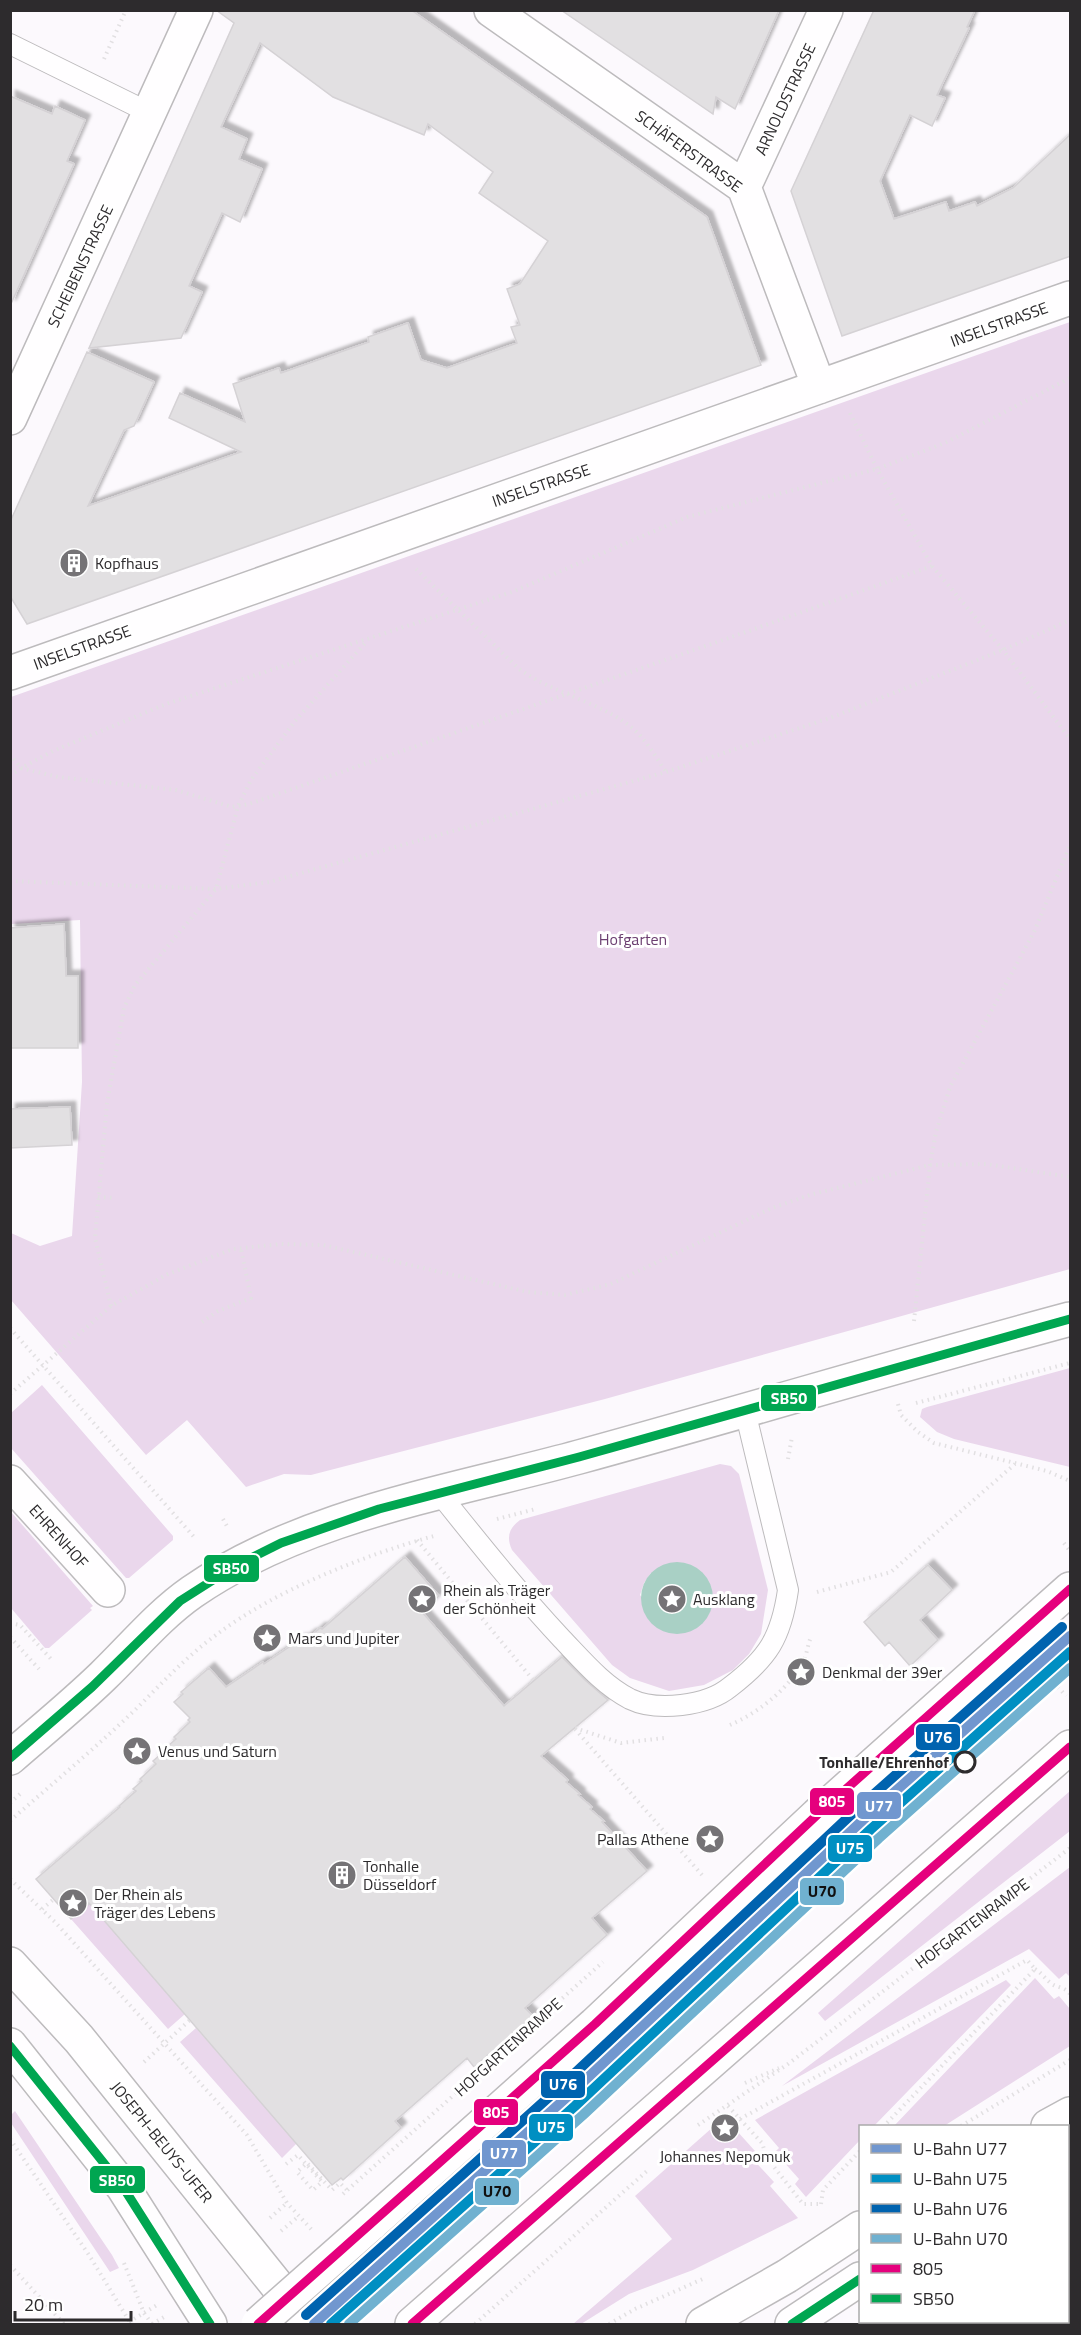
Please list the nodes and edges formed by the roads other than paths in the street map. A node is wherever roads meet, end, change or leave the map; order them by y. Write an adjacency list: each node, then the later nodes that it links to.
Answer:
1 (196, 10): 5 (main road, SCHEIBENSTRASSE)
2 (491, 10): 6 (main road, SCHÄFERSTRASSE)
3 (826, 10): 6 (main road, ARNOLDSTRASSE)
4 (10, 44): 5 (lane)
5 (150, 113): 9 (main road, SCHEIBENSTRASSE)
6 (744, 187): 8 (main road, SCHÄFERSTRASSE)
7 (1071, 298): 8 (main road, INSELSTRASSE)
8 (829, 384): 10 (main road, INSELSTRASSE)
9 (10, 418)
10 (10, 673)
11 (1071, 1319): 12 (main road)
12 (745, 1411): 14 (main road); 14 (lane)
13 (10, 1482): 16 (main road, EHRENHOF)
14 (439, 1493): 18 (main road)
15 (1071, 1589): 24 (main road, bridge)
16 (108, 1590)
17 (1071, 1747): 26 (main road)
18 (10, 1758)
19 (10, 1964): 25 (main road, JOSEPH-BEUYS-UFER)
20 (10, 2045): 23 (main road)
21 (859, 2229): 27 (main road)
22 (859, 2280): 28 (main road)
23 (210, 2324)
24 (258, 2325)
25 (308, 2325)
26 (412, 2325)
27 (703, 2325)
28 (792, 2325)

